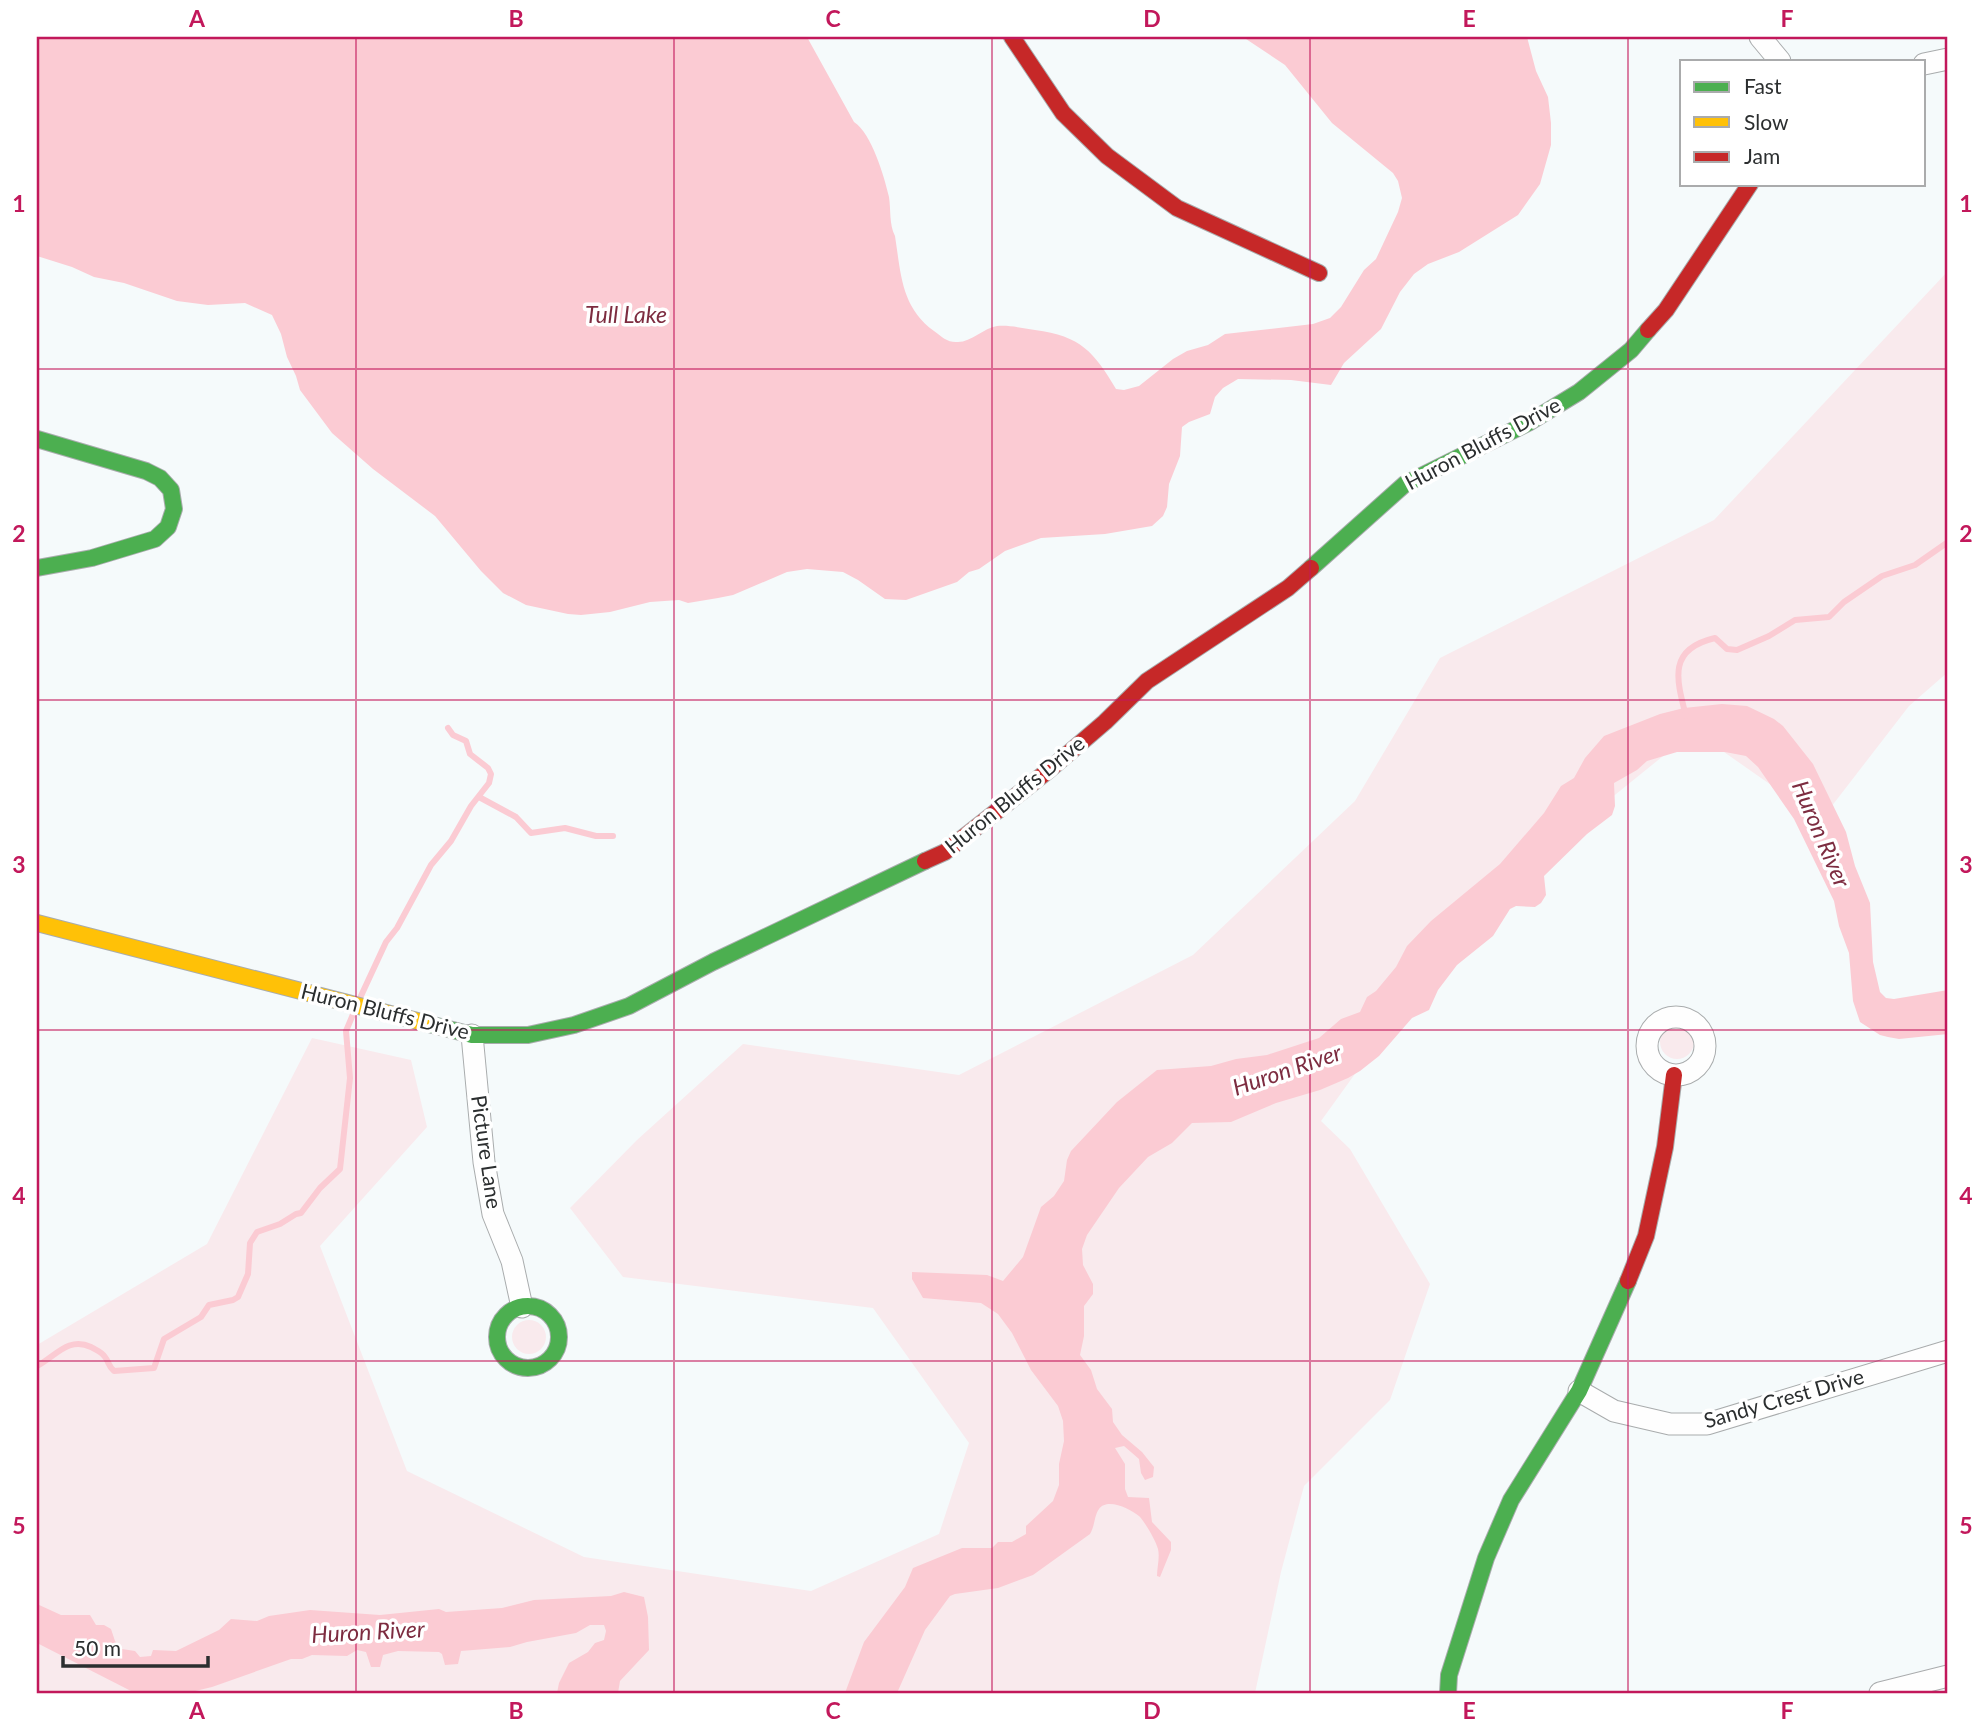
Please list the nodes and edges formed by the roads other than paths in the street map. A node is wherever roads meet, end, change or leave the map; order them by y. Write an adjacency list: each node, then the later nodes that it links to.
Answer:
1 (1012, 37): 7 (street)
2 (1760, 37): 4 (street)
3 (1948, 59): 5 (street)
4 (1779, 60)
5 (1926, 64)
6 (1750, 186): 11 (street, Huron Bluffs Drive)
7 (1319, 272)
8 (37, 439): 9 (street)
9 (37, 568)
10 (37, 923): 11 (street, Huron Bluffs Drive)
11 (471, 1035): 13 (street, Picture Lane)
12 (1674, 1075): 15 (street)
13 (522, 1307)
14 (1948, 1351): 15 (street, Sandy Crest Drive)
15 (1579, 1391): 17 (street)
16 (1948, 1676): 18 (street)
17 (1448, 1693)
18 (1880, 1693)

